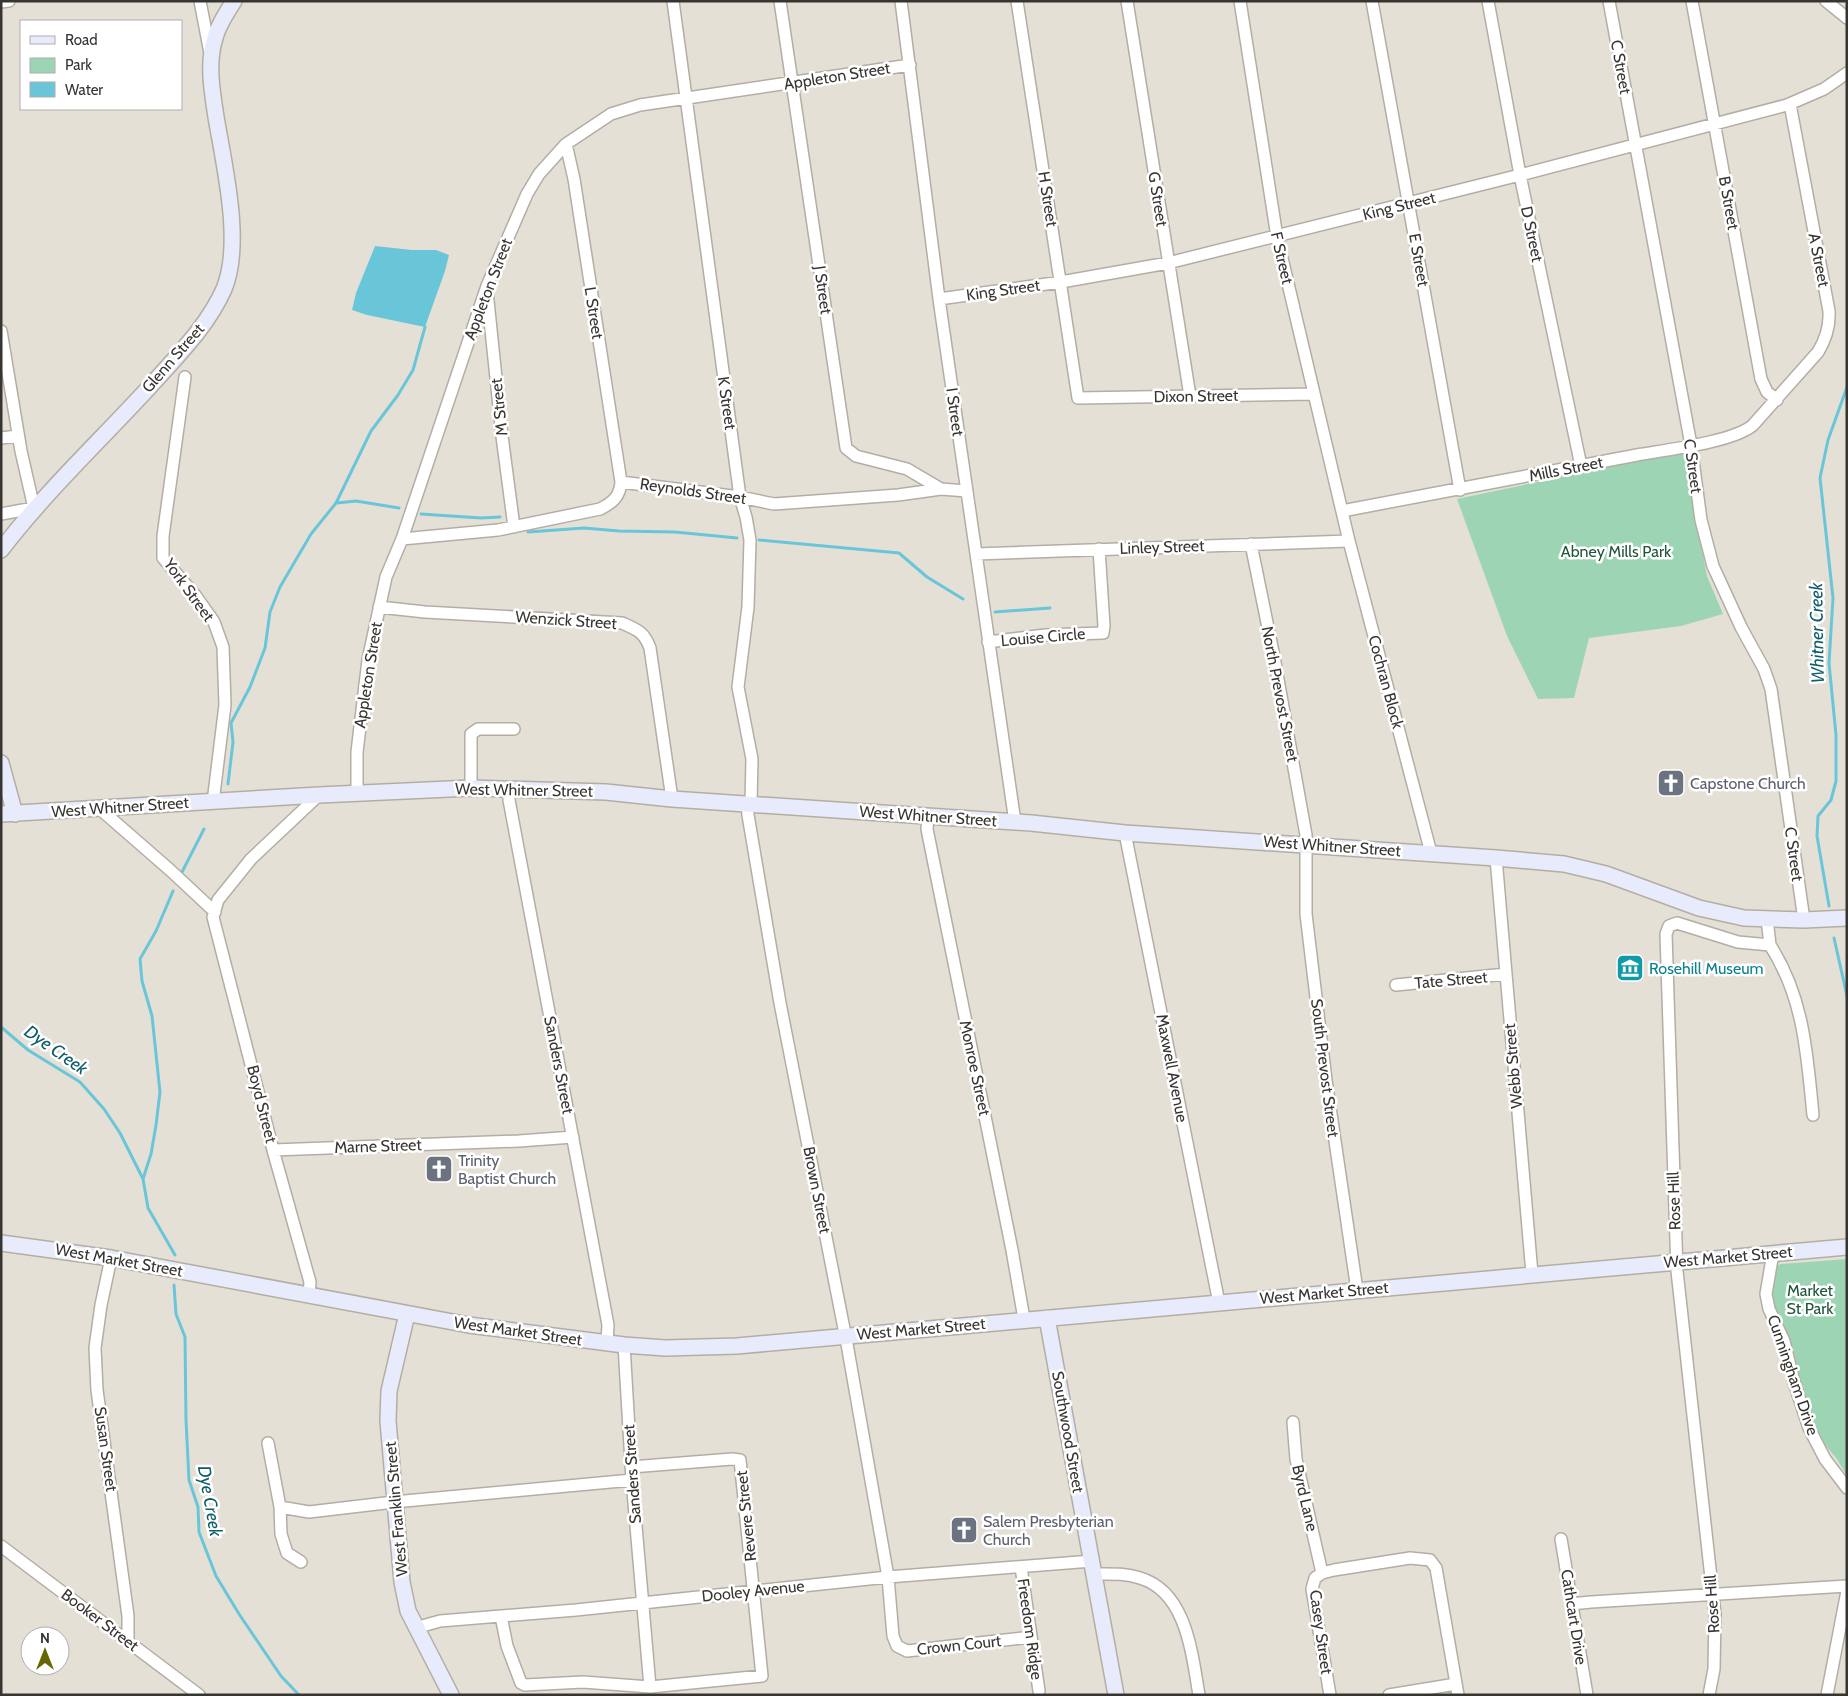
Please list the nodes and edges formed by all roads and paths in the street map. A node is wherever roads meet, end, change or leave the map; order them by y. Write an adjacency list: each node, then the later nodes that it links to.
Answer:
1 (9, 1): 15 (street)
2 (200, 1): 17 (street, Glenn Street)
3 (234, 1): 17 (street, Glenn Street)
4 (673, 1): 21 (street, K Street)
5 (780, 1): 20 (street, J Street)
6 (901, 1): 18 (street, I Street)
7 (1017, 1): 30 (street, H Street)
8 (1127, 1): 29 (street, G Street)
9 (1240, 1): 28 (street, F Street)
10 (1372, 1): 27 (street, E Street)
11 (1488, 1): 26 (street, D Street)
12 (1609, 1): 25 (street, C Street)
13 (1692, 1): 23 (street, B Street)
14 (1826, 1): 16 (street)
15 (1, 2)
16 (1847, 18)
17 (211, 60): 48 (street, Glenn Street)
18 (910, 65): 20 (street, Appleton Street); 32 (street, I Street)
19 (1847, 73): 22 (street, King Street)
20 (792, 84): 21 (street, Appleton Street); 44 (street, J Street)
21 (686, 99): 24 (street, Appleton Street); 47 (street, K Street)
22 (1790, 104): 23 (street, King Street); 38 (street, A Street)
23 (1715, 125): 25 (street, King Street); 38 (street, B Street)
24 (566, 144): 31 (street, Appleton Street); 43 (street, L Street)
25 (1635, 145): 26 (street, King Street); 41 (street, C Street)
26 (1520, 175): 27 (street, King Street); 42 (street, D Street)
27 (1409, 203): 28 (street, King Street); 45 (street, E Street)
28 (1277, 237): 29 (street, King Street); 35 (street, F Street)
29 (1168, 263): 30 (street, King Street); 36 (street, G Street)
30 (1061, 282): 32 (street, King Street); 37 (street, H Street)
31 (486, 286): 51 (street, M Street); 52 (street, Appleton Street)
32 (939, 299): 46 (street, I Street)
33 (2, 336): 39 (street)
34 (185, 377): 67 (street, York Street)
35 (1314, 394): 36 (street, Dixon Street); 49 (street, F Street)
36 (1190, 396): 37 (street, Dixon Street)
37 (1078, 398)
38 (1776, 400): 41 (street, Mills Street)
39 (18, 436): 40 (street); 48 (street)
40 (1, 438)
41 (1691, 445): 42 (street, Mills Street); 80 (street, C Street)
42 (1581, 466): 45 (street, Mills Street)
43 (621, 482): 47 (street, Reynolds Street); 51 (street, Reynolds Street)
44 (941, 489): 46 (street, J Street); 47 (street, Reynolds Street)
45 (1460, 490): 49 (street, Mills Street)
46 (967, 492): 57 (street, I Street)
47 (740, 497): 68 (street, K Street)
48 (34, 508): 50 (street); 56 (street, Glenn Street)
49 (1342, 511): 53 (street, Cochran Block)
50 (1, 514)
51 (514, 527): 52 (street, Reynolds Street)
52 (402, 539): 58 (street, Appleton Street)
53 (1349, 541): 54 (street, Linley Street); 75 (street, Cochran Block)
54 (1251, 544): 55 (street, Linley Street); 74 (street, North Prevost Street)
55 (1099, 549): 57 (street, Linley Street); 59 (street, Louise Circle)
56 (1, 550)
57 (976, 554): 59 (street, I Street)
58 (379, 607): 64 (street, Appleton Street); 66 (street, Wenzick Street)
59 (988, 642): 72 (street, I Street)
60 (514, 729): 62 (street)
61 (1, 762): 70 (street)
62 (471, 788): 63 (street, West Whitner Street); 64 (street, West Whitner Street)
63 (510, 788): 66 (street, West Whitner Street); 85 (street, Sanders Street)
64 (357, 793): 65 (street, West Whitner Street)
65 (318, 795): 67 (street, West Whitner Street); 77 (street)
66 (672, 799): 68 (street, West Whitner Street)
67 (213, 802): 69 (street, West Whitner Street)
68 (749, 803): 71 (street, West Whitner Street); 99 (street, Brown Street)
69 (100, 809): 70 (street, West Whitner Street); 77 (street)
70 (8, 814)
71 (928, 816): 72 (street, West Whitner Street); 98 (street, Monroe Street)
72 (1015, 822): 73 (street, West Whitner Street)
73 (1125, 832): 74 (street, West Whitner Street); 95 (street, Maxwell Avenue)
74 (1306, 844): 75 (street, West Whitner Street); 93 (street, South Prevost Street)
75 (1431, 853): 76 (street, West Whitner Street)
76 (1496, 858): 79 (street, West Whitner Street); 82 (street, Webb Street)
77 (215, 912): 86 (street, Boyd Street)
78 (1847, 918): 80 (street, West Whitner Street)
79 (1767, 919): 80 (street, West Whitner Street); 81 (street)
80 (1804, 920)
81 (1770, 945): 84 (street); 91 (street, Rose Hill)
82 (1506, 974): 83 (street, Tate Street); 92 (street, Webb Street)
83 (1396, 985)
84 (1813, 1115)
85 (573, 1137): 86 (street, Marne Street); 100 (street, Sanders Street)
86 (273, 1150): 94 (street, Boyd Street)
87 (1, 1243): 90 (street, West Market Street)
88 (1847, 1247): 89 (street, West Market Street)
89 (1773, 1253): 91 (street, West Market Street); 106 (street, Cunningham Drive)
90 (111, 1258): 94 (street, West Market Street); 125 (street, Susan Street)
91 (1676, 1261): 92 (street, West Market Street); 119 (street, Rose Hill)
92 (1532, 1274): 93 (street, West Market Street)
93 (1357, 1290): 95 (street, West Market Street)
94 (309, 1295): 96 (street, West Market Street)
95 (1219, 1303): 97 (street, West Market Street)
96 (407, 1314): 100 (street, West Market Street); 107 (street, West Franklin Street)
97 (1047, 1318): 98 (street, West Market Street); 113 (street, Southwood Street)
98 (1024, 1320): 99 (street, West Market Street)
99 (845, 1335): 101 (street, West Market Street); 115 (street, Brown Street)
100 (607, 1342): 101 (street, West Market Street)
101 (624, 1345): 104 (street, Sanders Street)
102 (1293, 1422): 114 (street, Byrd Lane)
103 (268, 1442): 108 (street)
104 (631, 1467): 105 (street, Sanders Street); 117 (street, Revere Street)
105 (632, 1480): 107 (street); 120 (street, Sanders Street)
106 (1847, 1488)
107 (396, 1502): 108 (street); 123 (street, West Franklin Street)
108 (280, 1507): 111 (street)
109 (1561, 1539): 121 (street, Cathcart Drive)
110 (1, 1546): 125 (street, Booker Street)
111 (301, 1562)
112 (1021, 1567): 113 (street, Dooley Avenue); 115 (street, Dooley Avenue); 124 (street, Freedom Ridge)
113 (1093, 1567): 131 (street, Southwood Street); 132 (street, Dooley Avenue)
114 (1322, 1573): 127 (street); 133 (street, Casey Street)
115 (888, 1577): 117 (street, Dooley Avenue); 124 (street, Crown Court)
116 (1847, 1586): 119 (street)
117 (753, 1591): 120 (street, Dooley Avenue); 126 (street)
118 (1847, 1591): 137 (street)
119 (1713, 1594): 121 (street); 136 (street, Rose Hill)
120 (642, 1603): 122 (street, Dooley Avenue); 126 (street, Sanders Street)
121 (1571, 1604): 135 (street, Cathcart Drive)
122 (502, 1616): 123 (street, Dooley Avenue); 126 (street)
123 (415, 1628): 130 (street, West Franklin Street)
124 (1030, 1637): 128 (street, Freedom Ridge)
125 (128, 1641): 129 (street, Booker Street)
126 (650, 1687)
127 (1457, 1689): 134 (street)
128 (1039, 1691)
129 (198, 1695)
130 (451, 1695)
131 (1116, 1695)
132 (1199, 1695)
133 (1330, 1695)
134 (1389, 1695)
135 (1586, 1695)
136 (1709, 1695)
137 (1827, 1695)

